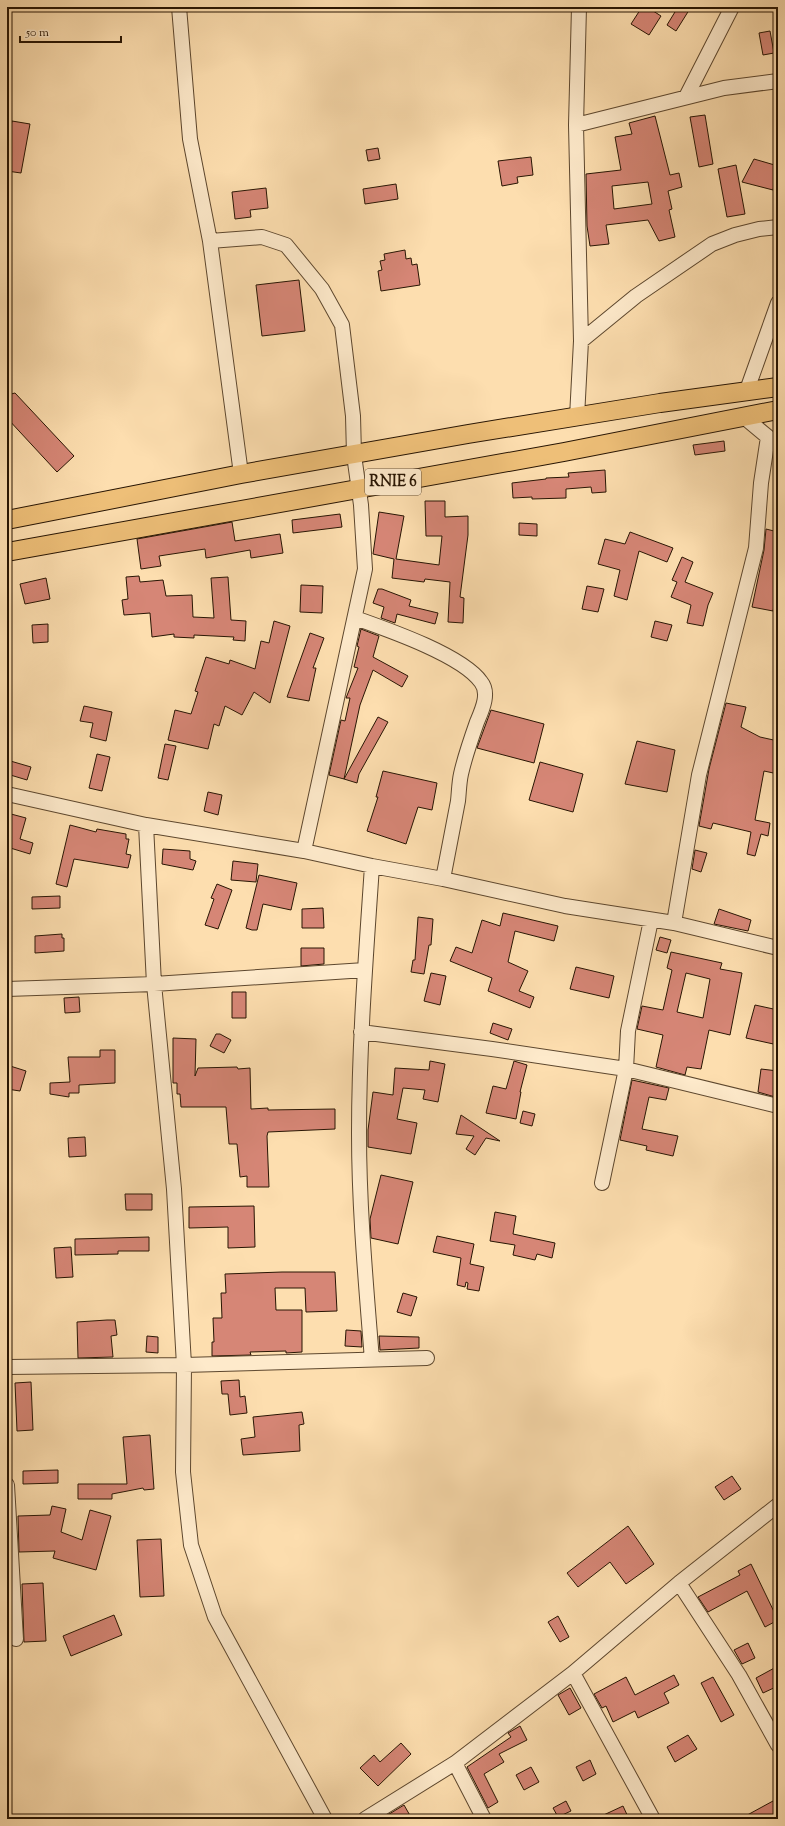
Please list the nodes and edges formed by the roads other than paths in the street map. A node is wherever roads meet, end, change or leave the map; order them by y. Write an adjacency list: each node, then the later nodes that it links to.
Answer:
1 (179, 7): 8 (street)
2 (579, 7): 6 (street)
3 (732, 7): 5 (street)
4 (778, 81): 5 (street)
5 (686, 97): 6 (street)
6 (576, 125): 10 (street)
7 (778, 227): 10 (street)
8 (210, 241): 19 (street); 20 (street)
9 (778, 303): 12 (street)
10 (581, 341): 16 (street)
11 (778, 387): 12 (main road, RNIE 6)
12 (747, 390): 13 (main road, RNIE 6)
13 (660, 403): 16 (main road, RNIE 6); 17 (main road)
14 (778, 410): 15 (main road, RNIE 6)
15 (744, 416): 17 (main road, RNIE 6); 18 (street)
16 (577, 417): 19 (main road, RNIE 6)
17 (665, 432): 21 (main road, RNIE 6)
18 (773, 439): 33 (street)
19 (354, 455): 20 (main road, RNIE 6); 21 (street)
20 (241, 474): 22 (main road, RNIE 6)
21 (358, 488): 24 (main road, RNIE 6); 26 (street)
22 (30, 517): 23 (main road, RNIE 6); 24 (main road)
23 (7, 520)
24 (33, 547): 25 (main road, RNIE 6)
25 (7, 552)
26 (355, 618): 29 (street); 31 (street)
27 (7, 794): 28 (street)
28 (146, 825): 29 (street); 36 (street)
29 (304, 851): 30 (street)
30 (372, 866): 31 (street); 35 (street)
31 (443, 879): 32 (street)
32 (650, 920): 33 (street); 39 (street)
33 (674, 923): 34 (street)
34 (778, 948)
35 (365, 970): 36 (street); 38 (street)
36 (154, 984): 37 (street); 44 (street)
37 (7, 989)
38 (361, 1032): 39 (street); 43 (street)
39 (626, 1069): 40 (street); 41 (street)
40 (778, 1106)
41 (602, 1184)
42 (427, 1358): 43 (street)
43 (372, 1360): 44 (street)
44 (184, 1365): 45 (street); 53 (street)
45 (7, 1367)
46 (7, 1485): 49 (street)
47 (778, 1505): 48 (street)
48 (679, 1583): 50 (street); 51 (street)
49 (16, 1639)
50 (573, 1673): 52 (street); 56 (street)
51 (778, 1745)
52 (455, 1763): 54 (street); 55 (street)
53 (325, 1819)
54 (365, 1819)
55 (484, 1819)
56 (652, 1819)

